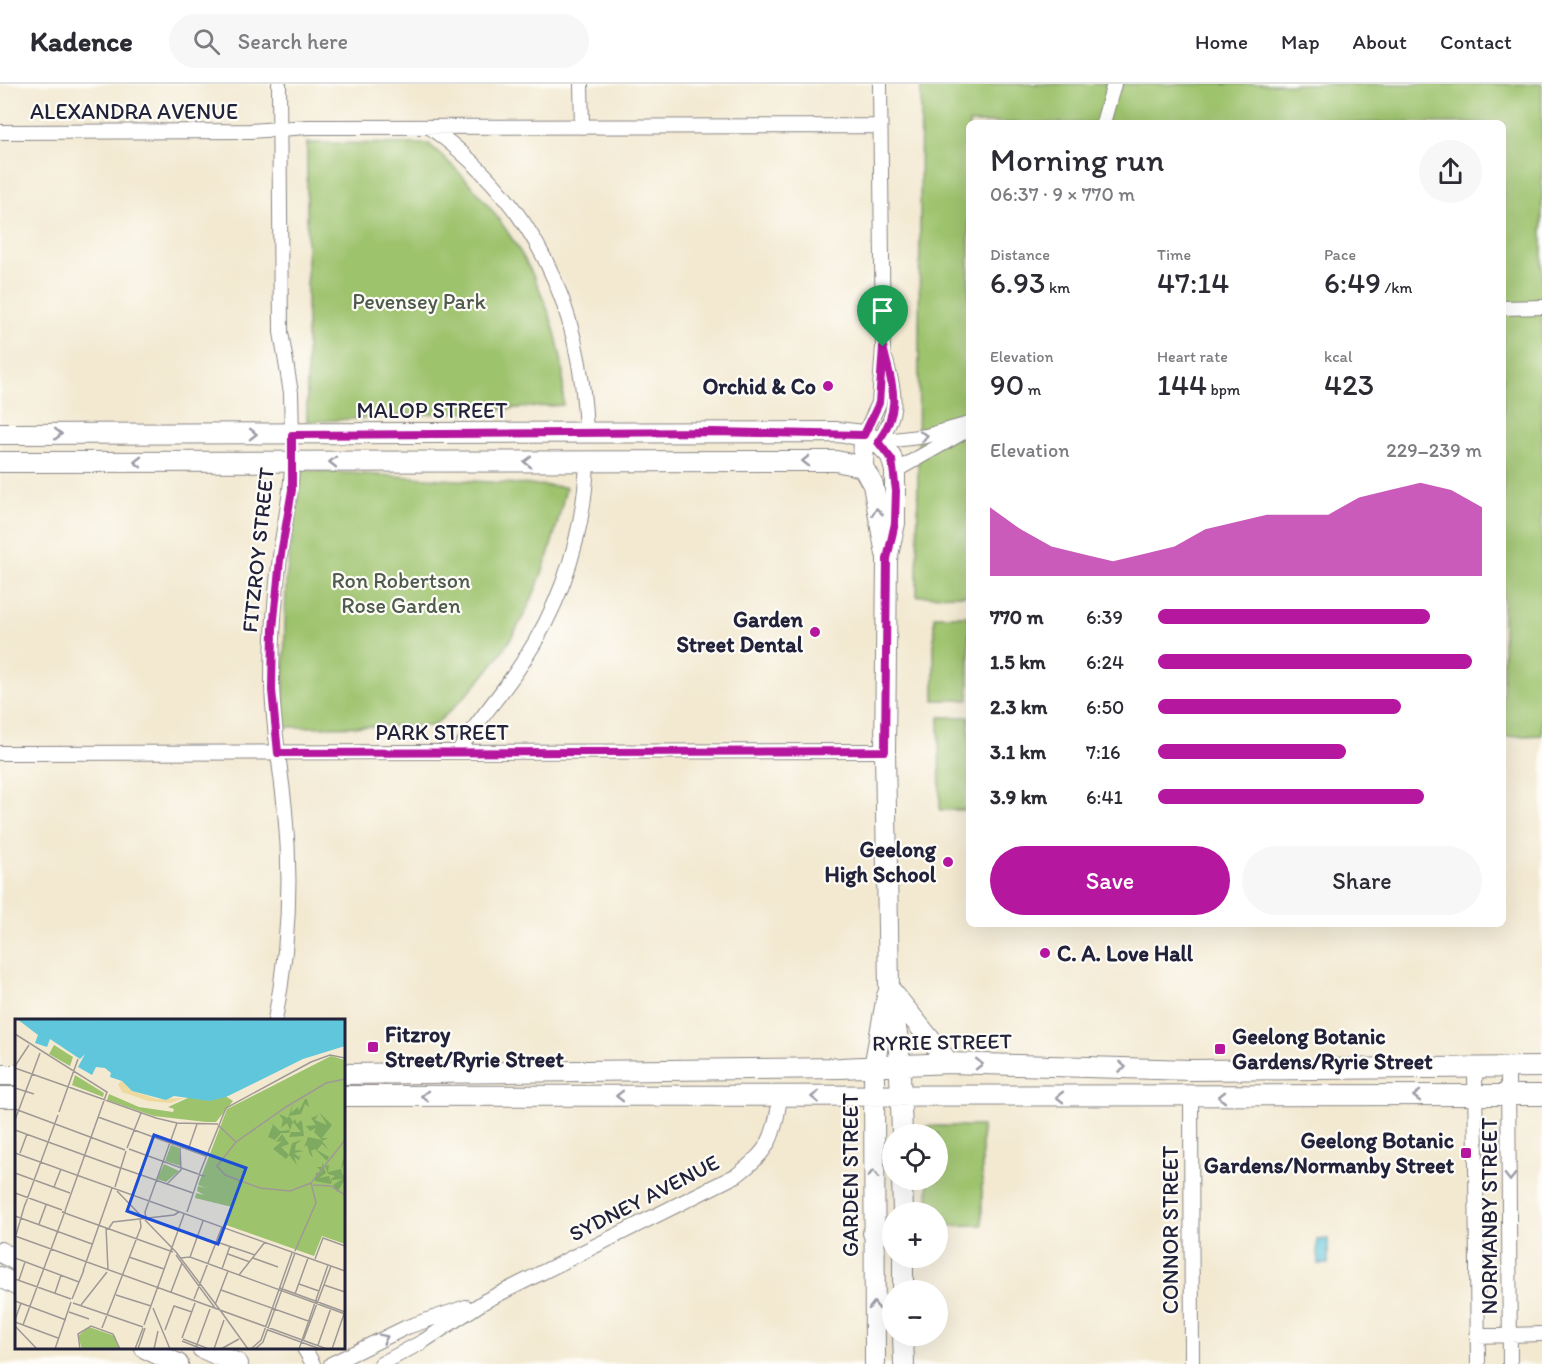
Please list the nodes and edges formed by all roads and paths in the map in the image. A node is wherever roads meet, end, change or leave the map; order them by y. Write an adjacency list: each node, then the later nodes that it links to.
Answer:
1 (279, 84): 8 (street, FITZROY STREET)
2 (581, 84): 7 (street)
3 (880, 84): 6 (street, GARDEN STREET)
4 (1114, 84): 5 (street)
5 (1104, 120)
6 (880, 126): 7 (street, ALEXANDRA AVENUE); 19 (street, GARDEN STREET)
7 (582, 127): 9 (street, ALEXANDRA AVENUE)
8 (279, 129): 9 (street, ALEXANDRA AVENUE); 10 (street, ALEXANDRA AVENUE); 18 (street, FITZROY STREET)
9 (431, 129): 16 (street)
10 (0, 132)
11 (1542, 307): 12 (street)
12 (1506, 308)
13 (966, 425): 19 (street, one-way to 13)
14 (966, 431): 25 (street)
15 (710, 432): 16 (street, MALOP STREET); 19 (street, MALOP STREET); 20 (street)
16 (586, 433): 18 (street, MALOP STREET); 23 (street)
17 (0, 434): 18 (street, MALOP STREET, one-way to 18)
18 (292, 435): 22 (street, FITZROY STREET)
19 (871, 439): 24 (street, GARDEN STREET); 25 (street, GARDEN STREET)
20 (710, 461): 23 (street); 24 (street, one-way to 20)
21 (0, 462): 22 (street, one-way to 21)
22 (292, 462): 23 (street, one-way to 22); 30 (street, FITZROY STREET)
23 (586, 462): 28 (street)
24 (863, 467): 26 (street, GARDEN STREET, one-way to 24)
25 (895, 471): 26 (street, GARDEN STREET)
26 (887, 559): 27 (street, GARDEN STREET)
27 (885, 751): 28 (street, PARK STREET); 31 (street, GARDEN STREET)
28 (458, 752): 30 (street, PARK STREET)
29 (0, 753): 30 (street, PARK STREET)
30 (278, 753): 32 (street, FITZROY STREET)
31 (889, 988): 33 (street); 34 (street, GARDEN STREET); 35 (street, GARDEN STREET)
32 (275, 1019)
33 (949, 1063): 34 (street, RYRIE STREET); 39 (street, RYRIE STREET, one-way to 39)
34 (900, 1065): 35 (street, RYRIE STREET); 44 (street, GARDEN STREET)
35 (874, 1066): 40 (street, RYRIE STREET); 43 (street, GARDEN STREET)
36 (1542, 1067): 38 (street, RYRIE STREET)
37 (1475, 1068): 38 (street, RYRIE STREET); 39 (street, RYRIE STREET); 45 (street, NORMANBY STREET)
38 (1508, 1068): 46 (street, NORMANBY STREET)
39 (1191, 1070): 48 (street)
40 (345, 1074)
41 (1542, 1095): 46 (street)
42 (345, 1096): 47 (street, one-way to 42)
43 (874, 1096): 44 (street); 47 (street, one-way to 47); 50 (street, GARDEN STREET, one-way to 43)
44 (900, 1096): 48 (street, one-way to 44); 49 (street, GARDEN STREET)
45 (1476, 1096): 46 (street); 48 (street, one-way to 48); 59 (street, NORMANBY STREET)
46 (1509, 1096): 58 (street, NORMANBY STREET, one-way to 58)
47 (780, 1097): 56 (street, SYDNEY AVENUE)
48 (1191, 1097): 71 (street, CONNOR STREET)
49 (901, 1124)
50 (882, 1218)
51 (882, 1249): 69 (street, GARDEN STREET, one-way to 51)
52 (0, 1252): 53 (street)
53 (15, 1260)
54 (0, 1277): 55 (street)
55 (15, 1284)
56 (485, 1301): 65 (street, SYDNEY AVENUE, one-way to 56); 68 (street, SYDNEY AVENUE)
57 (1542, 1334): 58 (street)
58 (1510, 1335): 59 (street); 73 (street, NORMANBY STREET)
59 (1477, 1336): 72 (street, NORMANBY STREET)
60 (903, 1346): 70 (street)
61 (149, 1349): 66 (street)
62 (208, 1349): 64 (street)
63 (305, 1349): 67 (street)
64 (230, 1356)
65 (338, 1359)
66 (178, 1364)
67 (313, 1364)
68 (381, 1364)
69 (875, 1364)
70 (904, 1364)
71 (1192, 1364)
72 (1478, 1364)
73 (1510, 1364)

